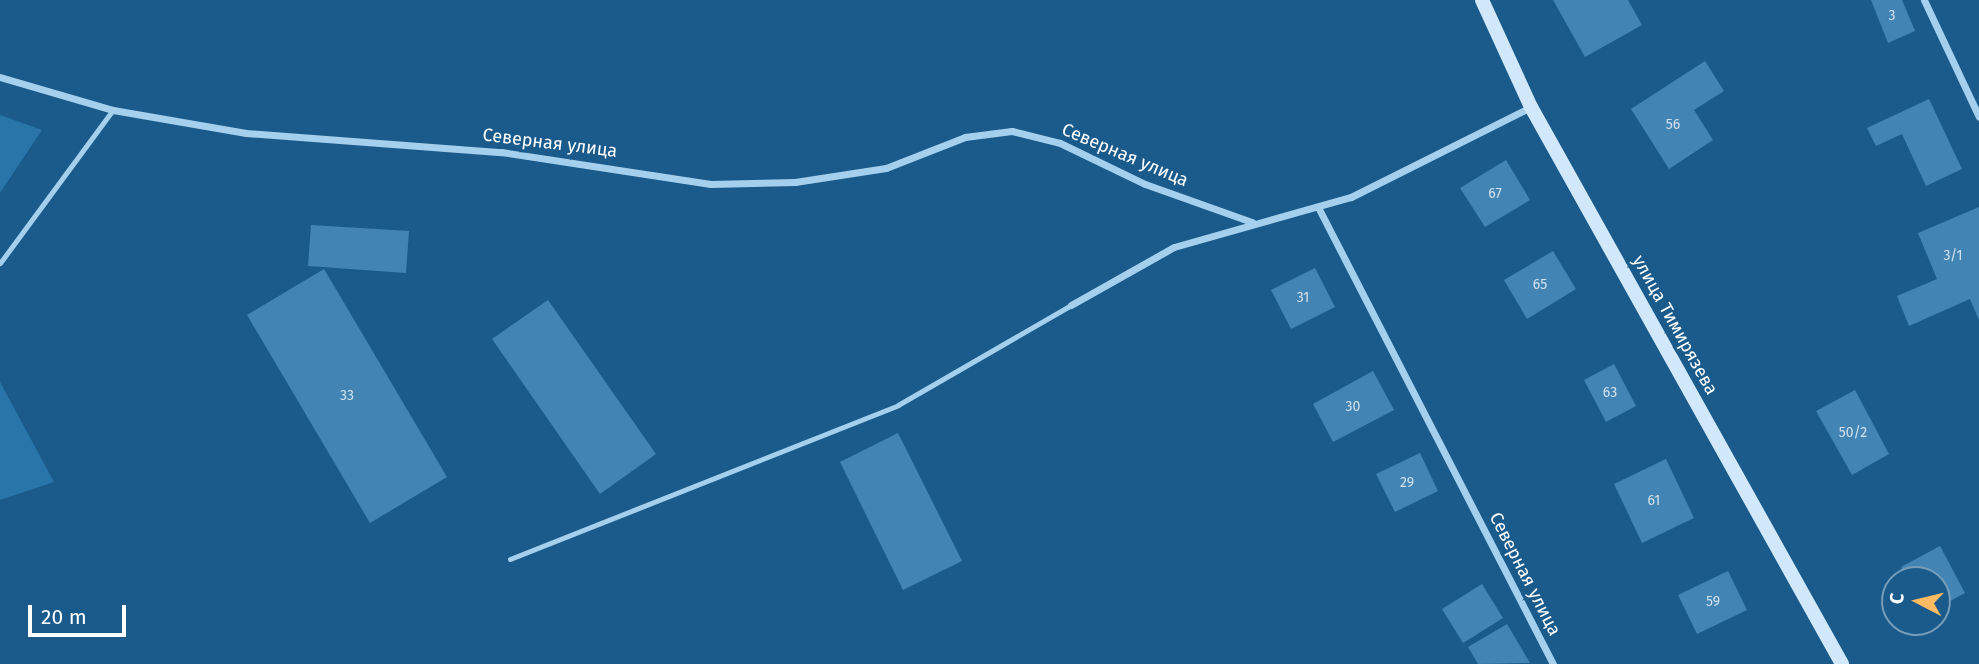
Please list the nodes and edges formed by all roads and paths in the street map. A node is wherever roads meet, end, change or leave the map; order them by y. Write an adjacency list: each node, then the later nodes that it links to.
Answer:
1 (1482, 0): 4 (street, улица Тимирязева)
2 (1924, 0): 6 (street)
3 (0, 77): 5 (street, Северная улица)
4 (1531, 107): 7 (street); 13 (street, улица Тимирязева)
5 (113, 110): 8 (street, Северная улица); 9 (lane)
6 (1979, 117)
7 (1319, 209): 8 (street); 12 (street, Северная улица)
8 (1252, 222): 10 (street)
9 (0, 263)
10 (1071, 305): 11 (lane)
11 (510, 559)
12 (1553, 664)
13 (1842, 664)

